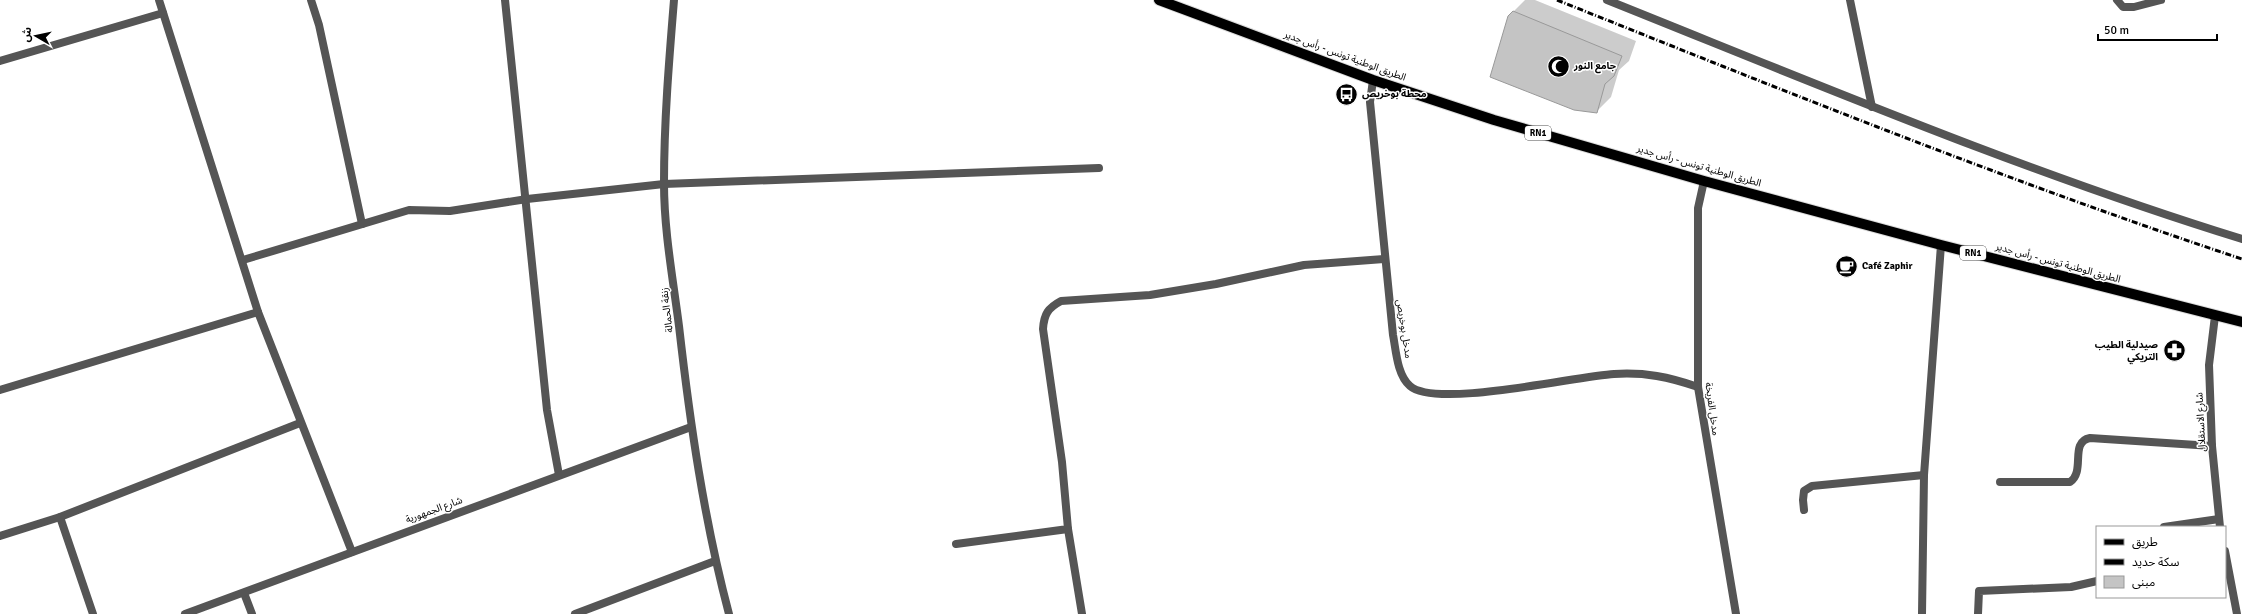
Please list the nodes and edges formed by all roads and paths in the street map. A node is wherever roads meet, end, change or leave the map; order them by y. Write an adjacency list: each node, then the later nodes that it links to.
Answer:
1 (159, 0): 10 (street)
2 (310, 0): 18 (street)
3 (505, 0): 17 (street)
4 (674, 0): 16 (street, زنقة الحمالة)
5 (1159, 0): 12 (main road, الطريق الوطنية تونس - رأس جدير / RN1)
6 (1607, 0): 13 (street)
7 (1850, 0): 13 (street)
8 (2117, 0): 9 (street)
9 (2161, 0)
10 (163, 13): 11 (street); 22 (street)
11 (0, 61)
12 (1373, 80): 15 (main road, الطريق الوطنية تونس - رأس جدير / RN1); 21 (street, مدخل بوخريص)
13 (1872, 107): 19 (street)
14 (1099, 168): 16 (street)
15 (1704, 181): 20 (main road, الطريق الوطنية تونس - رأس جدير / RN1); 26 (street, مدخل الفريخة)
16 (664, 184): 17 (street); 29 (street, زنقة الحمالة)
17 (527, 199): 18 (street); 31 (street)
18 (362, 224): 22 (street)
19 (2242, 239)
20 (1941, 245): 24 (main road, الطريق الوطنية تونس - رأس جدير / RN1); 32 (street)
21 (1384, 259): 26 (street, مدخل بوخريص); 38 (street)
22 (243, 260): 23 (street)
23 (258, 312): 27 (street); 28 (street)
24 (2215, 316): 25 (main road, الطريق الوطنية تونس - رأس جدير / RN1); 30 (street, شارع الاستقلال)
25 (2242, 322)
26 (1698, 387): 52 (street, مدخل الفريخة)
27 (0, 390)
28 (300, 423): 35 (street); 41 (street)
29 (691, 427): 31 (street, شارع الجمهورية); 43 (street, زنقة الحمالة)
30 (2212, 446): 33 (street); 36 (street, شارع الاستقلال)
31 (558, 475): 41 (street, شارع الجمهورية)
32 (1924, 475): 34 (street); 53 (street)
33 (2000, 482)
34 (1804, 510)
35 (60, 517): 39 (street); 46 (street)
36 (2219, 523): 37 (street)
37 (2178, 526)
38 (1068, 529): 40 (street); 51 (street)
39 (0, 536)
40 (956, 544)
41 (352, 552): 45 (street, شارع الجمهورية)
42 (2226, 556): 55 (street)
43 (715, 561): 49 (street); 50 (street, زنقة الحمالة)
44 (2096, 581): 54 (street)
45 (244, 593): 47 (street, شارع الجمهورية); 48 (street)
46 (93, 614)
47 (185, 614)
48 (252, 614)
49 (575, 614)
50 (729, 614)
51 (1082, 614)
52 (1736, 614)
53 (1922, 614)
54 (1978, 614)
55 (2237, 614)

